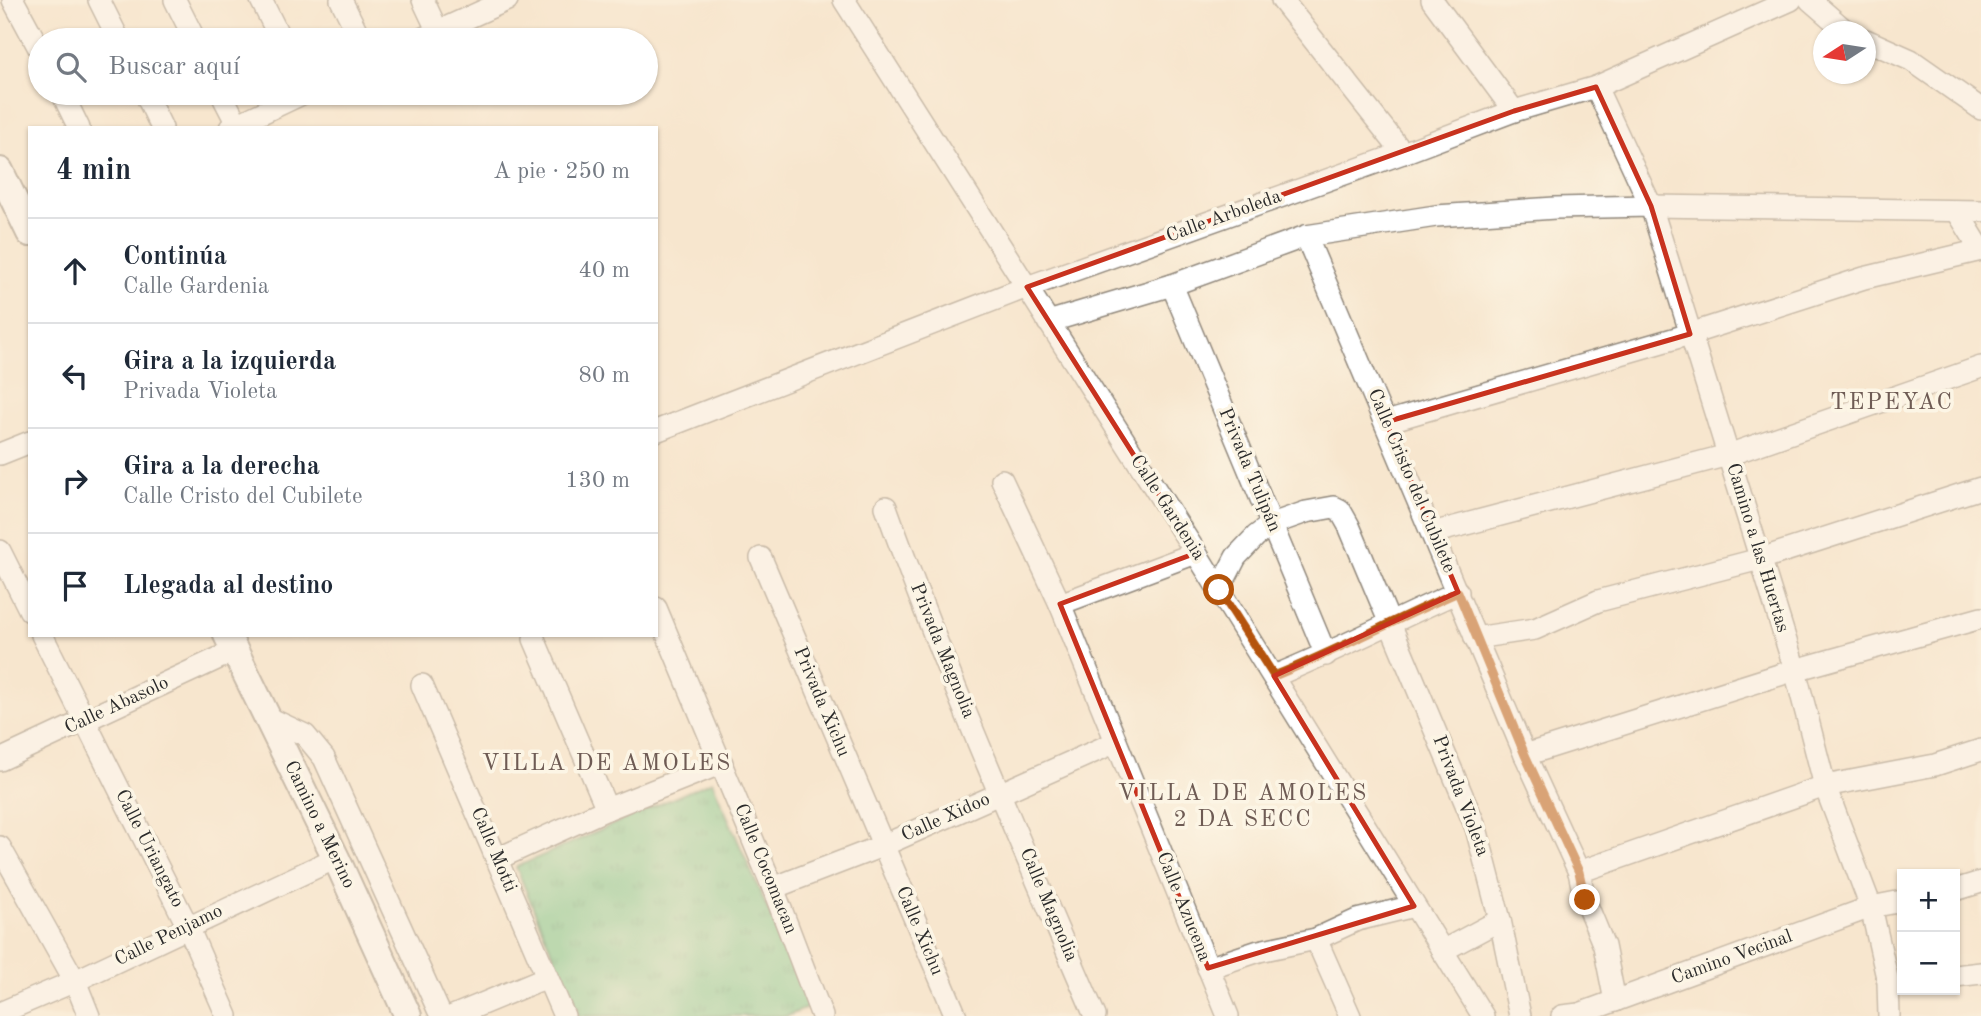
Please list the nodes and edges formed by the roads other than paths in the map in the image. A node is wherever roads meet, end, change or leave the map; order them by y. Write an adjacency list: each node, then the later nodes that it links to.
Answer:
1 (13, 0): 14 (street)
2 (99, 0): 15 (street)
3 (175, 0): 16 (street)
4 (261, 0): 17 (street)
5 (341, 0): 18 (street)
6 (423, 0): 19 (street)
7 (844, 0): 40 (street, Calle Gardenia)
8 (1282, 0): 32 (street)
9 (1432, 0): 28 (street)
10 (1791, 0): 22 (street, Calle Arboleda)
11 (1810, 0): 13 (street)
12 (502, 1): 20 (street)
13 (1834, 21)
14 (28, 28)
15 (113, 28)
16 (189, 28)
17 (275, 28)
18 (354, 28)
19 (428, 28)
20 (446, 28)
21 (1876, 44): 27 (street)
22 (1596, 88): 28 (street, Calle Arboleda); 34 (street, Camino a las Huertas)
23 (68, 105): 29 (street)
24 (151, 105): 30 (street)
25 (226, 105): 31 (street)
26 (279, 105): 31 (street)
27 (1981, 109)
28 (1514, 111): 32 (street, Calle Arboleda)
29 (78, 126)
30 (161, 126)
31 (234, 126)
32 (1403, 153): 40 (street, Calle Arboleda)
33 (0, 171): 37 (street)
34 (1651, 206): 35 (street); 38 (street); 42 (street, Camino a las Huertas)
35 (1958, 211): 36 (street); 42 (street)
36 (1981, 211)
37 (28, 229)
38 (1306, 236): 39 (street); 44 (street, Calle Cristo del Cubilete)
39 (1172, 285): 41 (street); 52 (street, Privada Tulipán)
40 (1027, 287): 41 (street, Calle Gardenia); 45 (street, Calle Arboleda)
41 (1048, 322): 55 (street, Calle Gardenia)
42 (1690, 334): 44 (street); 48 (street, Camino a las Huertas)
43 (1981, 367): 48 (street)
44 (1386, 422): 53 (street, Calle Cristo del Cubilete)
45 (658, 430)
46 (28, 443): 47 (street)
47 (0, 454)
48 (1728, 455): 53 (street); 57 (street, Camino a las Huertas)
49 (1002, 480): 60 (street, Calle Azucena)
50 (1981, 488): 57 (street)
51 (886, 507): 81 (street, Privada Magnolia)
52 (1272, 524): 58 (street); 64 (street, Privada Violeta); 69 (street, Privada Tulipán)
53 (1433, 533): 59 (street, Calle Cristo del Cubilete)
54 (0, 551): 61 (street)
55 (1196, 553): 58 (street, Calle Gardenia); 60 (street)
56 (761, 558): 83 (street, Privada Xichu)
57 (1760, 559): 66 (street); 70 (street, Camino a las Huertas)
58 (1219, 590): 71 (street, Calle Gardenia)
59 (1458, 592): 64 (street); 66 (street, Calle Cristo del Cubilete)
60 (1059, 604): 75 (street, Calle Azucena)
61 (28, 607)
62 (658, 613): 79 (street, Calle Cocomacan)
63 (1981, 618): 70 (street)
64 (1388, 623): 69 (street); 94 (street, Privada Violeta)
65 (43, 637): 74 (street, Calle Uriangato)
66 (1475, 638): 77 (street, Calle Cristo del Cubilete)
67 (534, 639): 82 (street)
68 (230, 643): 73 (street, Camino a Merino); 74 (street, Calle Abasolo)
69 (1326, 655): 71 (street)
70 (1796, 670): 77 (street); 80 (street, Camino a las Huertas)
71 (1274, 676): 92 (street, Calle Gardenia)
72 (422, 685): 86 (street, Calle Motti)
73 (267, 717): 85 (street, Camino a Merino); 110 (street)
74 (84, 722): 78 (street, Calle Abasolo); 95 (street, Calle Uriangato)
75 (1116, 742): 81 (street, Calle Xidoo); 98 (street, Calle Azucena)
76 (1981, 750): 80 (street)
77 (1525, 755): 87 (street, Calle Cristo del Cubilete)
78 (0, 760)
79 (722, 763): 82 (street); 89 (street, Calle Cocomacan)
80 (1825, 786): 87 (street); 93 (street, Camino a las Huertas)
81 (1000, 794): 83 (street, Calle Xidoo); 114 (street, Calle Magnolia)
82 (607, 809): 86 (street)
83 (882, 846): 89 (street, Calle Xidoo); 113 (street, Calle Xichu)
84 (0, 847): 102 (street)
85 (336, 858): 95 (street, Calle Penjamo); 109 (street, Camino a Merino)
86 (496, 859): 101 (street, Calle Motti)
87 (1579, 872): 104 (street, Calle Cristo del Cubilete)
88 (1981, 883): 90 (street)
89 (773, 888): 106 (street, Calle Cocomacan)
90 (1960, 889)
91 (1897, 902): 93 (street, Camino Vecinal)
92 (1414, 906): 96 (street); 97 (street, Calle Gardenia)
93 (1871, 907): 103 (street, Camino a las Huertas); 104 (street, Camino Vecinal)
94 (1500, 920): 97 (street); 118 (street, Privada Violeta)
95 (188, 927): 102 (street, Calle Penjamo); 108 (street, Calle Uriangato)
96 (1316, 939): 98 (street); 116 (street)
97 (1442, 951): 117 (street, Calle Gardenia)
98 (1208, 968): 115 (street, Calle Azucena)
99 (1981, 973): 100 (street)
100 (1960, 975)
101 (547, 977): 111 (street); 112 (street, Calle Motti)
102 (75, 981): 105 (street, Calle Penjamo); 107 (street)
103 (1895, 981): 120 (street, Camino a las Huertas)
104 (1615, 1001): 119 (street, Camino Vecinal)
105 (0, 1013)
106 (818, 1015)
107 (89, 1016)
108 (227, 1016)
109 (408, 1016)
110 (441, 1016)
111 (453, 1016)
112 (564, 1016)
113 (956, 1016)
114 (1096, 1016)
115 (1228, 1016)
116 (1350, 1016)
117 (1483, 1016)
118 (1520, 1016)
119 (1562, 1016)
120 (1889, 1016)

